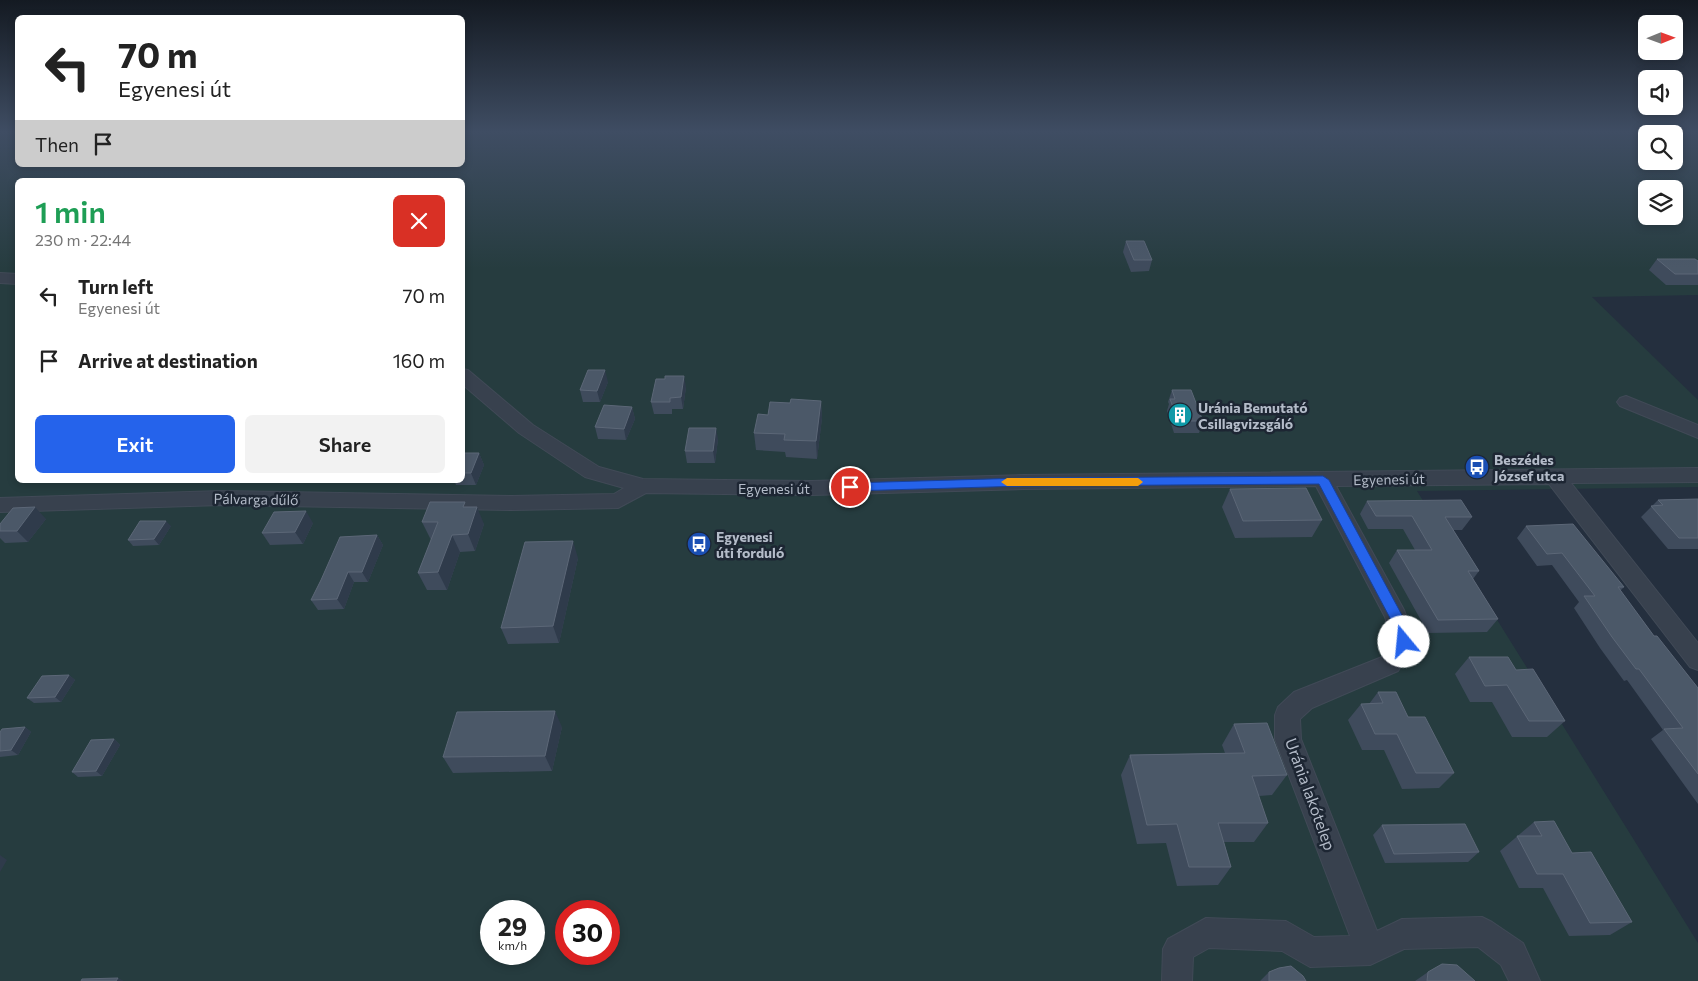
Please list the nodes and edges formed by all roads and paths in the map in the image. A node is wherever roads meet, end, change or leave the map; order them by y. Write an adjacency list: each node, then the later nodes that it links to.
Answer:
1 (0, 278): 2 (street)
2 (15, 279)
3 (465, 377): 9 (street, Egyenesi út)
4 (1626, 402): 5 (street)
5 (1698, 432)
6 (1698, 475): 7 (street, Egyenesi út)
7 (1554, 476): 8 (street, Egyenesi út); 11 (street)
8 (1323, 480): 9 (street, Egyenesi út); 12 (street, Uránia lakótelep)
9 (652, 486): 10 (street, Pálvarga dűlő)
10 (0, 504)
11 (1698, 660)
12 (1370, 950): 13 (street); 14 (street)
13 (1177, 981)
14 (1525, 981)

